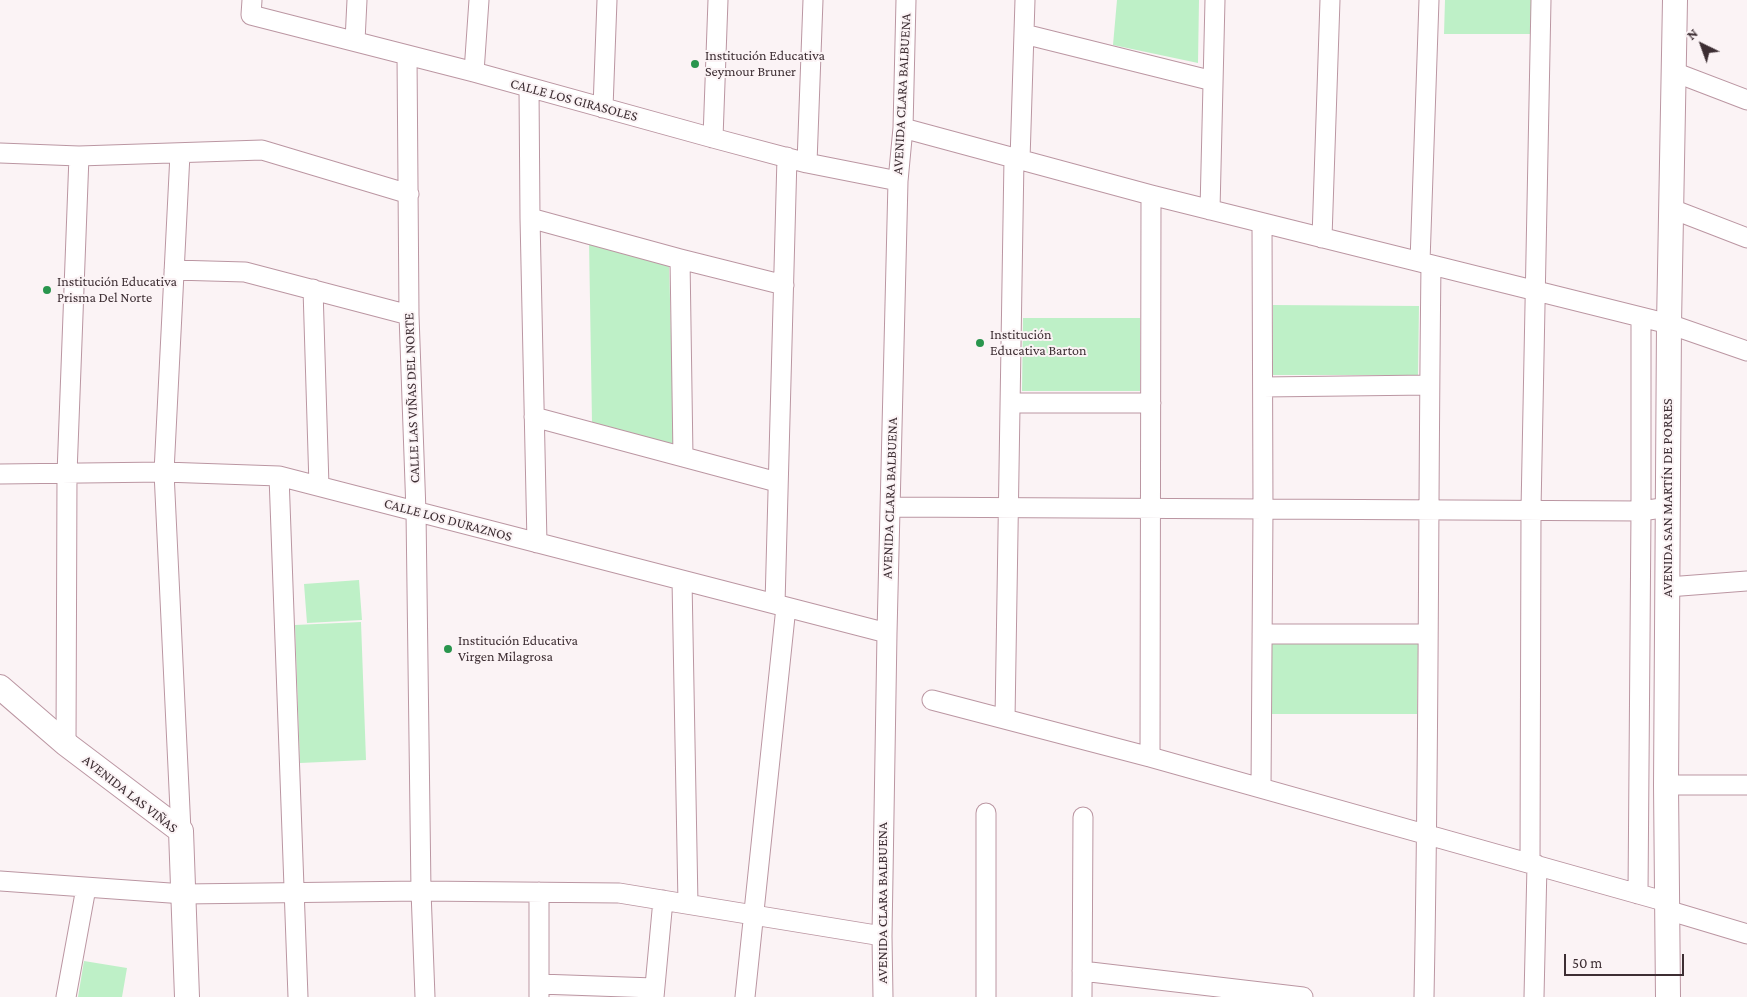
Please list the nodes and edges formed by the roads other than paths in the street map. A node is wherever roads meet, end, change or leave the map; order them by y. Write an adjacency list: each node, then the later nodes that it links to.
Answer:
1 (357, 0): 15 (street)
2 (478, 0): 17 (street)
3 (607, 0): 22 (street)
4 (718, 0): 24 (street)
5 (813, 0): 30 (street)
6 (906, 0): 23 (street, AVENIDA CLARA BALBUENA)
7 (1025, 0): 14 (street)
8 (1215, 0): 19 (street)
9 (1330, 0): 38 (street)
10 (1429, 0): 41 (street)
11 (1541, 0): 45 (street)
12 (1675, 0): 18 (street, AVENIDA SAN MARTÍN DE PORRES)
13 (252, 7): 15 (street, CALLE LOS GIRASOLES)
14 (1024, 34): 19 (street); 29 (street)
15 (355, 41): 16 (street, CALLE LOS GIRASOLES)
16 (407, 55): 17 (street, CALLE LOS GIRASOLES); 32 (street, CALLE LAS VIÑAS DEL NORTE)
17 (474, 72): 20 (street, CALLE LOS GIRASOLES)
18 (1674, 72): 21 (street); 34 (street, AVENIDA SAN MARTÍN DE PORRES)
19 (1213, 81): 35 (street)
20 (529, 88): 22 (street, CALLE LOS GIRASOLES); 36 (street)
21 (1747, 100)
22 (603, 108): 24 (street, CALLE LOS GIRASOLES)
23 (903, 128): 29 (street); 31 (street, AVENIDA CLARA BALBUENA)
24 (713, 138): 28 (street, CALLE LOS GIRASOLES)
25 (0, 153): 27 (street)
26 (180, 154): 27 (street); 32 (street); 42 (street)
27 (79, 156): 58 (street)
28 (787, 157): 30 (street, CALLE LOS GIRASOLES); 43 (street)
29 (1017, 159): 33 (street); 52 (street)
30 (807, 162): 31 (street, CALLE LOS GIRASOLES)
31 (898, 181): 62 (street, AVENIDA CLARA BALBUENA)
32 (409, 194): 46 (street, CALLE LAS VIÑAS DEL NORTE)
33 (1151, 195): 35 (street); 53 (street)
34 (1672, 209): 39 (street); 48 (street, AVENIDA SAN MARTÍN DE PORRES)
35 (1210, 210): 37 (street)
36 (530, 218): 40 (street); 54 (street)
37 (1262, 223): 38 (street); 51 (street)
38 (1322, 238): 41 (street)
39 (1747, 238)
40 (680, 259): 43 (street); 55 (street)
41 (1425, 264): 45 (street); 50 (street)
42 (174, 270): 44 (street); 56 (street)
43 (784, 285): 60 (street)
44 (313, 289): 46 (street); 61 (street)
45 (1535, 291): 47 (street); 68 (street)
46 (409, 315): 70 (street, CALLE LAS VIÑAS DEL NORTE)
47 (1641, 317): 48 (street); 69 (street)
48 (1669, 324): 49 (street); 63 (street, AVENIDA SAN MARTÍN DE PORRES)
49 (1747, 351)
50 (1429, 385): 51 (street); 67 (street)
51 (1263, 387): 66 (street)
52 (1010, 403): 53 (street); 64 (street)
53 (1151, 403): 65 (street)
54 (534, 418): 55 (street); 71 (street)
55 (683, 457): 60 (street)
56 (164, 472): 58 (street, CALLE LOS DURAZNOS); 59 (street, CALLE LOS DURAZNOS); 89 (street)
57 (0, 474): 58 (street, CALLE LOS DURAZNOS)
58 (67, 474): 82 (street)
59 (279, 476): 61 (street, CALLE LOS DURAZNOS); 96 (street)
60 (777, 482): 75 (street)
61 (319, 486): 70 (street, CALLE LOS DURAZNOS)
62 (890, 507): 64 (street); 76 (street, AVENIDA CLARA BALBUENA)
63 (1669, 507): 69 (street); 74 (street, AVENIDA SAN MARTÍN DE PORRES)
64 (1009, 508): 65 (street); 81 (street)
65 (1151, 509): 66 (street); 83 (street)
66 (1263, 510): 67 (street); 77 (street)
67 (1428, 510): 68 (street); 78 (street)
68 (1531, 510): 69 (street); 91 (street)
69 (1642, 511): 98 (street)
70 (416, 512): 71 (street, CALLE LOS DURAZNOS); 94 (street, CALLE LAS VIÑAS DEL NORTE)
71 (537, 543): 72 (street, CALLE LOS DURAZNOS)
72 (682, 580): 75 (street, CALLE LOS DURAZNOS); 100 (street)
73 (1747, 581): 74 (street)
74 (1668, 587): 84 (street, AVENIDA SAN MARTÍN DE PORRES)
75 (780, 605): 76 (street, CALLE LOS DURAZNOS); 102 (street)
76 (886, 633): 104 (street, AVENIDA CLARA BALBUENA)
77 (1262, 634): 78 (street); 86 (street)
78 (1428, 634): 90 (street)
79 (0, 687): 82 (street, AVENIDA LAS VIÑAS)
80 (932, 700): 81 (street)
81 (1005, 719): 83 (street)
82 (66, 744): 89 (street, AVENIDA LAS VIÑAS)
83 (1150, 757): 86 (street)
84 (1666, 784): 85 (street); 101 (street, AVENIDA SAN MARTÍN DE PORRES)
85 (1747, 785)
86 (1261, 788): 90 (street)
87 (986, 813): 114 (street)
88 (1083, 817): 105 (street)
89 (181, 832): 97 (street, AVENIDA LAS VIÑAS)
90 (1427, 834): 91 (street); 117 (street)
91 (1534, 864): 98 (street); 118 (street)
92 (0, 882): 93 (street)
93 (86, 888): 97 (street); 108 (street)
94 (421, 892): 95 (street); 96 (street); 111 (street, CALLE LAS VIÑAS DEL NORTE)
95 (538, 892): 99 (street); 106 (street)
96 (294, 893): 97 (street); 110 (street)
97 (184, 894): 109 (street, AVENIDA LAS VIÑAS)
98 (1638, 894): 101 (street)
99 (663, 900): 100 (street); 107 (street)
100 (688, 904): 102 (street)
101 (1667, 906): 103 (street); 119 (street, AVENIDA SAN MARTÍN DE PORRES)
102 (753, 914): 104 (street); 112 (street)
103 (1747, 934)
104 (882, 936): 113 (street, AVENIDA CLARA BALBUENA)
105 (1082, 971): 115 (street); 116 (street)
106 (539, 991): 107 (street)
107 (654, 993)
108 (66, 997)
109 (187, 997)
110 (298, 997)
111 (424, 997)
112 (745, 997)
113 (883, 997)
114 (986, 997)
115 (1082, 997)
116 (1303, 997)
117 (1424, 997)
118 (1534, 997)
119 (1668, 997)

